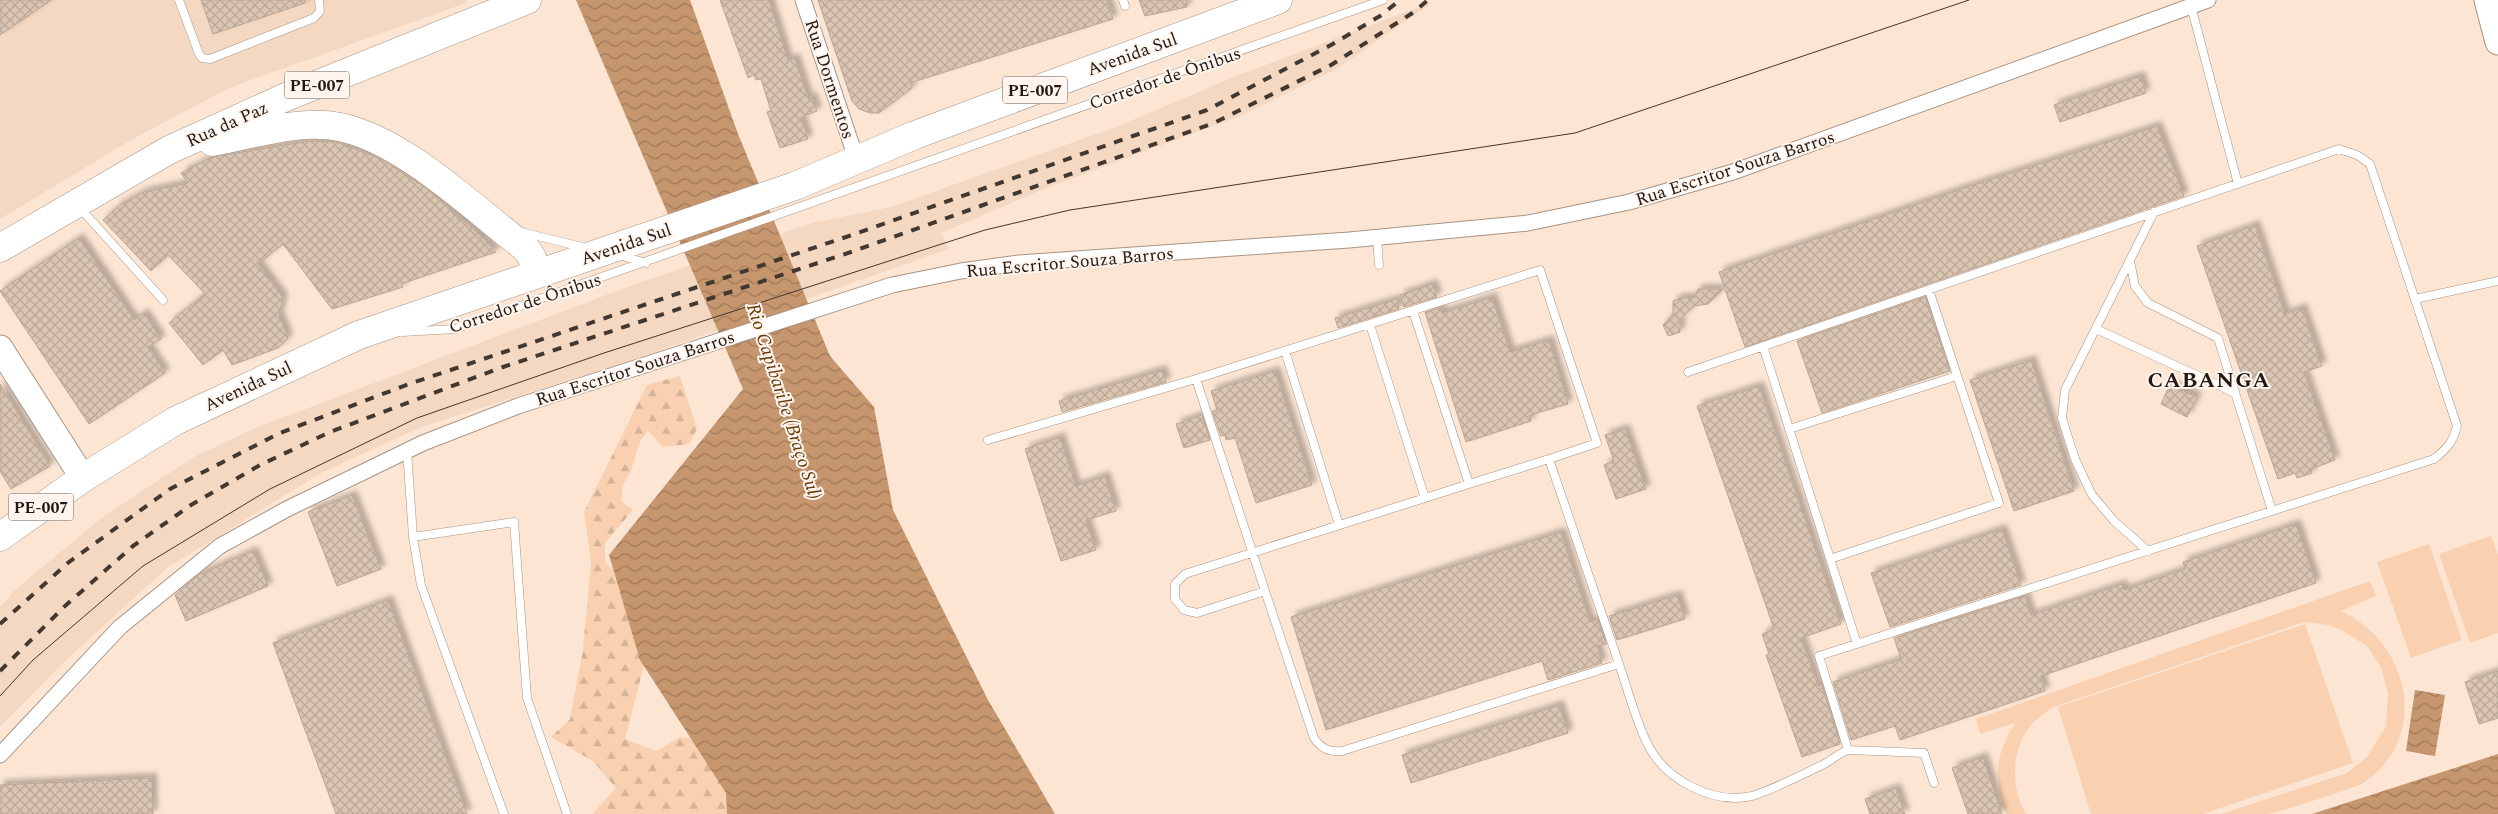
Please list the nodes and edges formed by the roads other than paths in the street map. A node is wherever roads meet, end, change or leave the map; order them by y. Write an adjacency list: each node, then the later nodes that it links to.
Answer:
1 (179, 0): 2 (lane)
2 (319, 0)
3 (527, 0): 11 (highway, Rua da Paz / PE-007)
4 (803, 0): 12 (street, Rua Dormentos)
5 (1276, 0): 12 (highway, Avenida Sul / PE-007)
6 (1383, 0): 14 (lane, Corredor de Ônibus)
7 (2208, 0): 9 (street, Rua Escritor Souza Barros)
8 (2487, 0): 10 (main road)
9 (2191, 6): 13 (lane); 18 (street, Rua Escritor Souza Barros)
10 (2498, 42)
11 (169, 150): 15 (highway, Rua da Paz / PE-007); 17 (highway)
12 (856, 158): 14 (highway, Avenida Sul / PE-007)
13 (2238, 184): 16 (lane); 27 (lane)
14 (799, 195): 21 (highway, Avenida Sul / PE-007)
15 (75, 203): 19 (highway, Rua da Paz / PE-007); 28 (lane)
16 (2154, 212): 22 (lane); 26 (lane)
17 (495, 222): 20 (lane); 24 (highway)
18 (1377, 238): 23 (lane); 42 (street, Rua Escritor Souza Barros)
19 (0, 248)
20 (605, 252): 21 (highway, Avenida Sul / PE-007); 24 (highway, Avenida Sul / PE-007)
21 (646, 254): 32 (lane, Corredor de Ônibus)
22 (2130, 261): 31 (lane); 39 (lane)
23 (1379, 264)
24 (531, 276): 32 (highway, Avenida Sul / PE-007)
25 (2498, 281): 27 (lane)
26 (1929, 290): 33 (lane); 37 (lane)
27 (2415, 299): 47 (lane)
28 (162, 300)
29 (1414, 310): 30 (lane); 43 (lane); 45 (lane)
30 (1370, 324): 35 (lane); 46 (lane)
31 (2096, 329): 39 (lane); 51 (lane)
32 (359, 334): 44 (highway, Avenida Sul / PE-007)
33 (1763, 346): 36 (lane); 40 (lane)
34 (0, 348): 44 (main road)
35 (1285, 350): 38 (lane); 48 (lane)
36 (1688, 372)
37 (1957, 376): 40 (lane); 53 (lane)
38 (1196, 378): 41 (lane); 52 (lane)
39 (2235, 393): 47 (lane)
40 (1789, 429): 53 (lane)
41 (988, 440)
42 (408, 450): 50 (lane); 58 (street, Rua Escritor Souza Barros)
43 (1549, 459): 45 (lane); 56 (lane)
44 (83, 478): 49 (highway, Avenida Sul / PE-007)
45 (1469, 484): 46 (lane)
46 (1425, 498): 48 (lane)
47 (2272, 511): 51 (lane)
48 (1339, 525): 52 (lane)
49 (0, 536)
50 (413, 537): 60 (lane); 61 (lane)
51 (2148, 551): 55 (lane)
52 (1252, 553): 54 (lane); 54 (lane)
53 (1830, 559): 55 (lane)
54 (1265, 591): 56 (lane)
55 (1857, 644): 57 (lane)
56 (1619, 664): 57 (lane)
57 (1848, 750): 59 (lane)
58 (0, 755)
59 (1934, 783)
60 (504, 814)
61 (567, 814)

